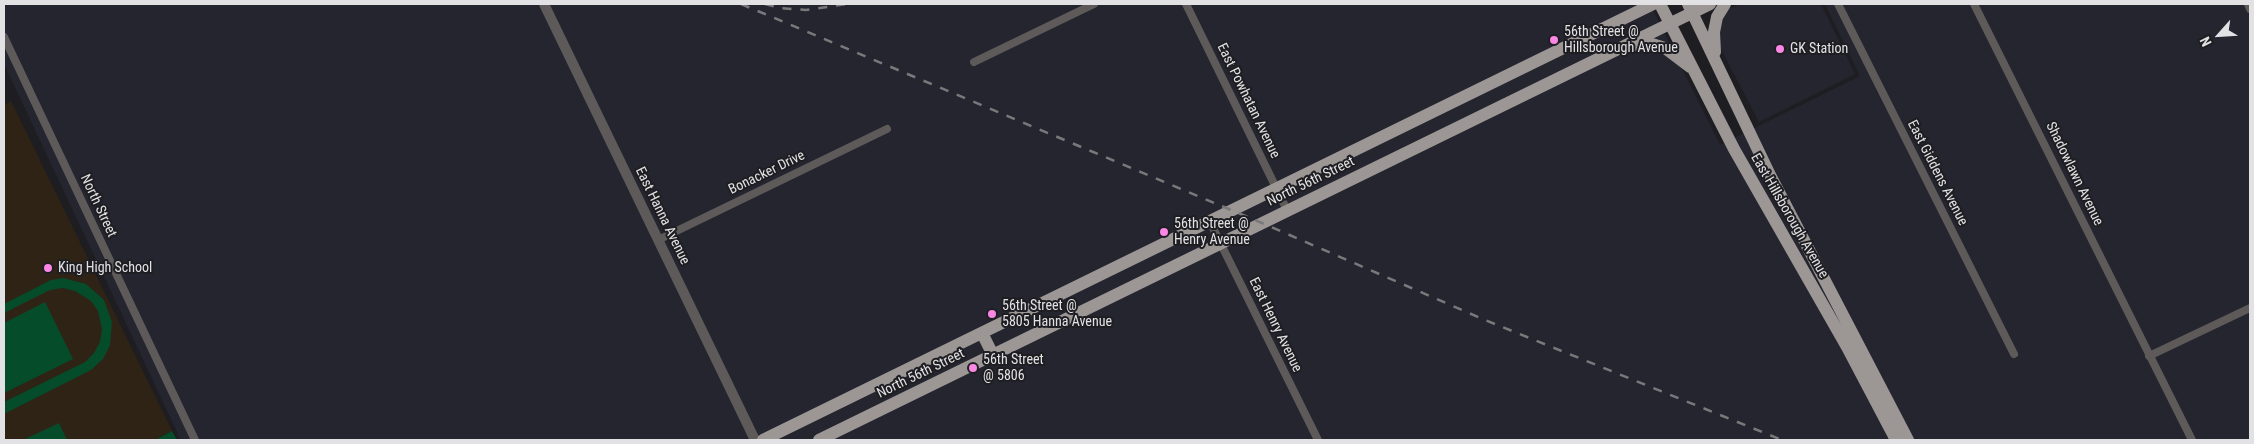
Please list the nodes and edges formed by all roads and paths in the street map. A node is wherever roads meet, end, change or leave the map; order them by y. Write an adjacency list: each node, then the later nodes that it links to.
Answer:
1 (544, 4): 25 (street, East Hanna Avenue)
2 (1094, 4): 19 (street)
3 (1186, 4): 22 (street, East Powhatan Avenue)
4 (1630, 4): 15 (main road)
5 (1653, 4): 15 (main road, North 56th Street)
6 (1660, 4): 14 (main road, East Hillsborough Avenue)
7 (1710, 4): 12 (main road, North 56th Street)
8 (1725, 4): 18 (main road)
9 (1838, 4): 29 (street, East Giddens Avenue)
10 (1974, 4): 31 (street, Shadowlawn Avenue)
11 (2248, 4): 13 (street)
12 (1690, 8): 14 (main road, North 56th Street); 18 (main road, East Hillsborough Avenue)
13 (2250, 8)
14 (1670, 23): 17 (main road, North 56th Street); 20 (main road, East Hillsborough Avenue)
15 (1612, 24): 22 (main road, North 56th Street)
16 (4, 37): 32 (street, North Street)
17 (1625, 46): 20 (main road); 23 (main road, North 56th Street)
18 (1715, 60): 38 (main road, East Hillsborough Avenue)
19 (974, 62)
20 (1693, 70): 37 (main road, East Hillsborough Avenue)
21 (887, 129): 25 (street, Bonacker Drive)
22 (1277, 189): 23 (street, East Powhatan Avenue); 24 (main road, North 56th Street)
23 (1287, 210): 26 (main road, North 56th Street)
24 (1210, 222): 26 (street, East Henry Avenue); 28 (main road, North 56th Street)
25 (658, 240): 33 (street, East Hanna Avenue)
26 (1220, 244): 30 (main road, North 56th Street); 36 (street, East Henry Avenue)
27 (2250, 308): 31 (street)
28 (982, 333): 30 (main road); 34 (main road, North 56th Street)
29 (2014, 354)
30 (993, 355): 35 (main road, North 56th Street)
31 (2149, 356): 39 (street, Shadowlawn Avenue)
32 (195, 440)
33 (755, 440)
34 (763, 440)
35 (819, 440)
36 (1318, 440)
37 (1896, 440)
38 (1908, 440)
39 (2192, 440)

